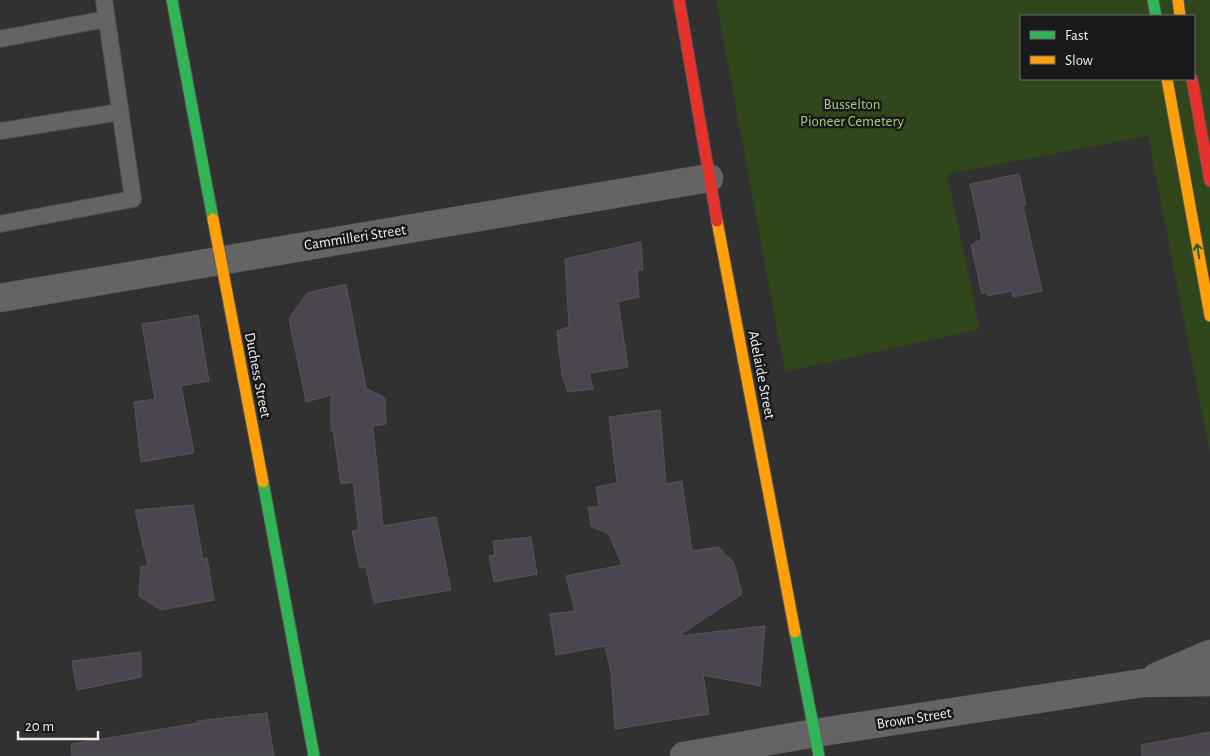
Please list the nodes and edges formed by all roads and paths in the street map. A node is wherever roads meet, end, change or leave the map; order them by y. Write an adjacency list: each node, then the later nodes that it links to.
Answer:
1 (104, 0): 8 (lane)
2 (172, 0): 17 (street, Duchess Street)
3 (679, 0): 14 (street, Adelaide Street)
4 (1153, 0): 6 (street)
5 (1178, 0): 7 (street)
6 (1156, 15)
7 (1180, 15)
8 (106, 19): 9 (lane); 12 (lane)
9 (0, 39)
10 (1167, 80): 19 (street, one-way to 10)
11 (1192, 80): 15 (street)
12 (120, 112): 13 (lane); 16 (lane)
13 (0, 131)
14 (709, 178): 17 (street, Cammilleri Street); 23 (street, Adelaide Street)
15 (1210, 181)
16 (0, 224)
17 (221, 260): 18 (street, Cammilleri Street); 24 (street, Duchess Street)
18 (0, 298)
19 (1210, 316)
20 (1210, 654): 22 (street, Brown Street)
21 (1210, 682): 22 (street, Brown Street)
22 (1143, 683): 23 (street, Brown Street)
23 (817, 744): 25 (street, Brown Street)
24 (314, 756)
25 (684, 756)

